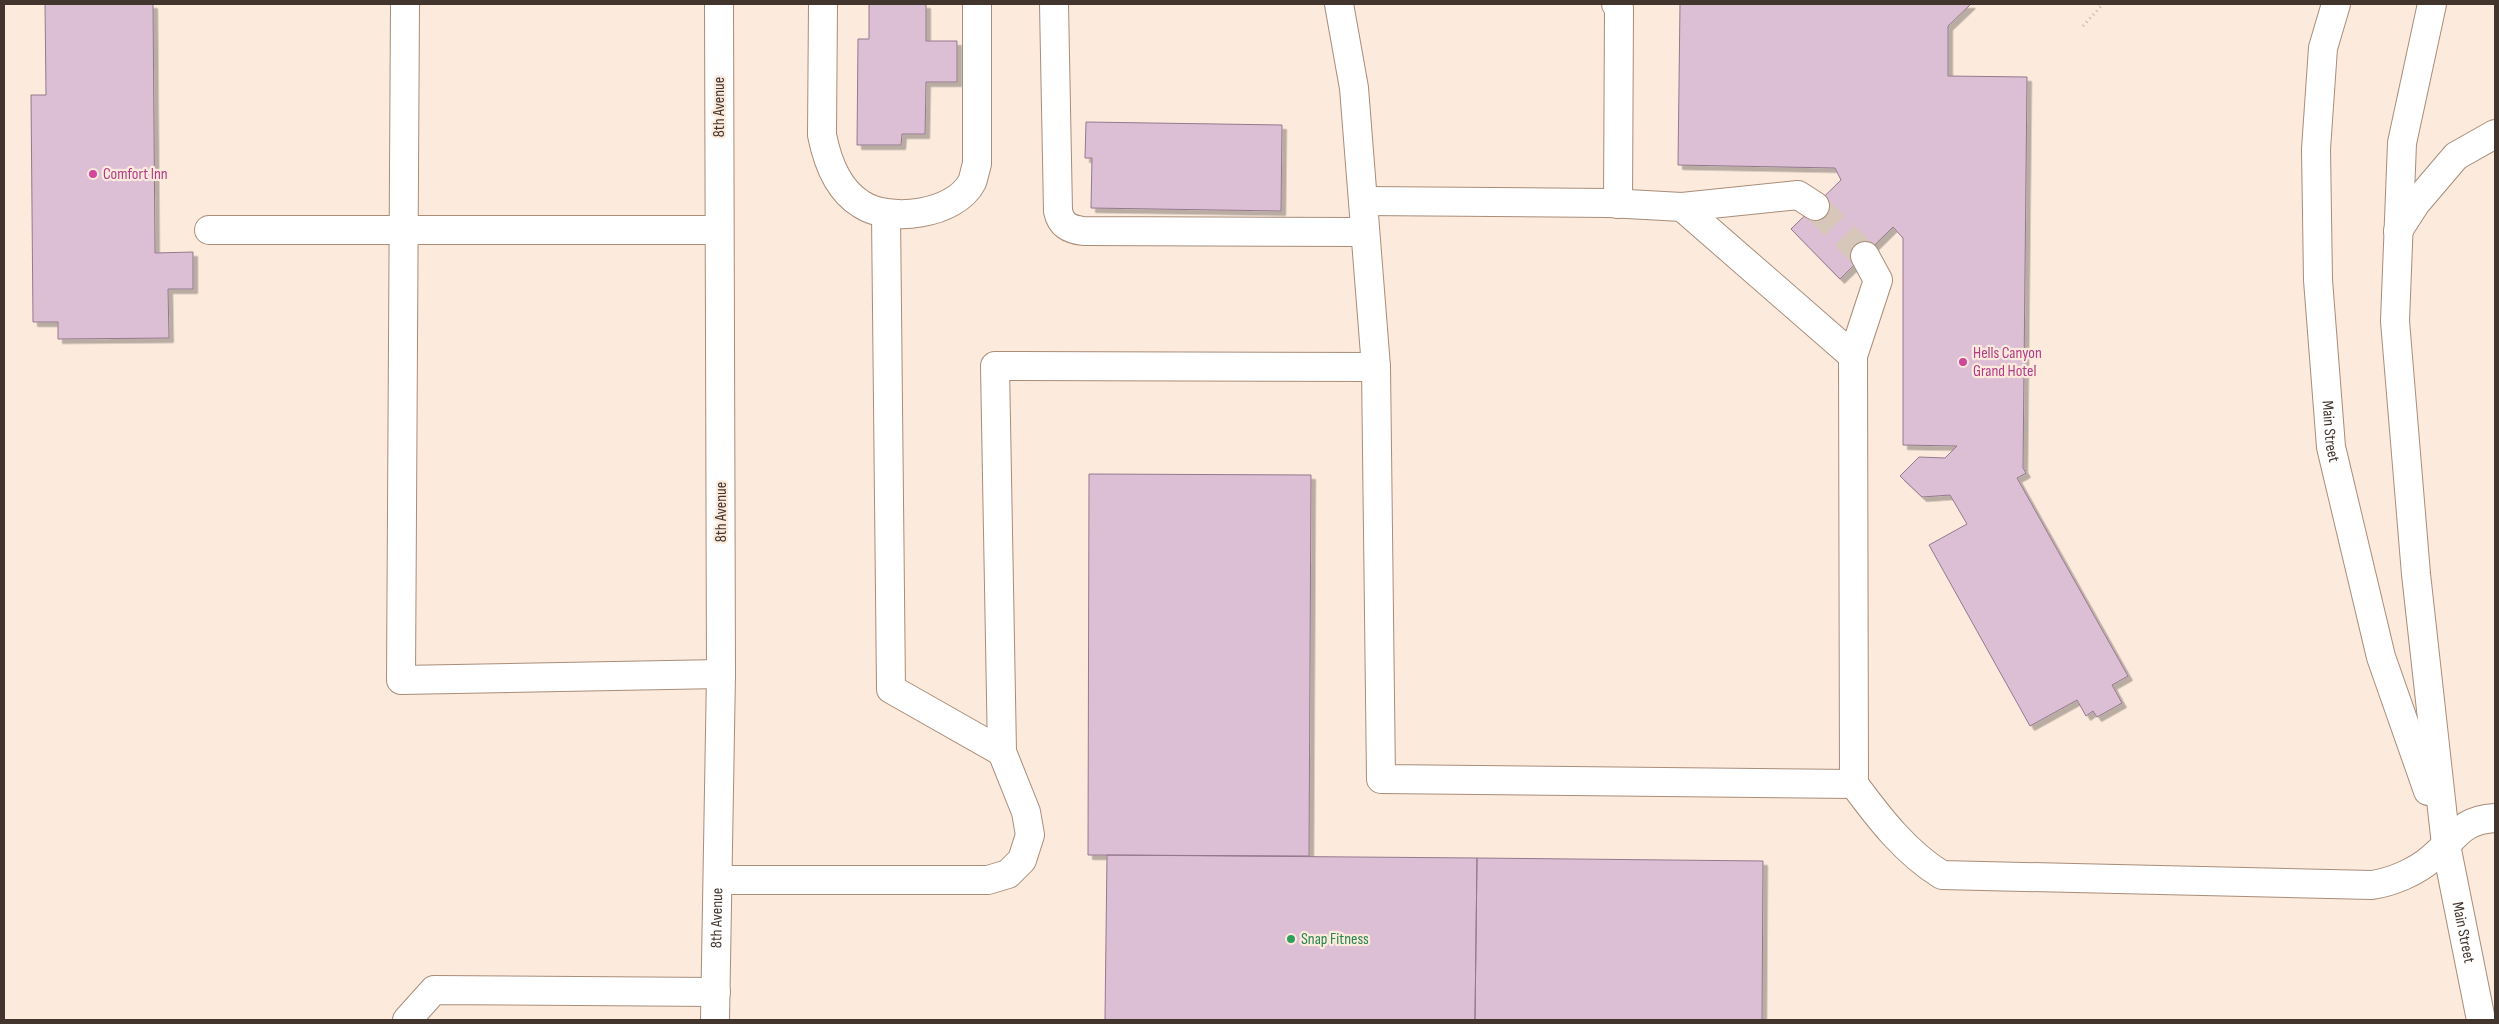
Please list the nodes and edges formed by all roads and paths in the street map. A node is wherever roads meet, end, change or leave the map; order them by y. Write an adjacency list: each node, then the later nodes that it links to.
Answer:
1 (405, 4): 19 (main road)
2 (719, 4): 20 (main road, 8th Avenue)
3 (823, 4): 17 (main road)
4 (977, 4): 17 (main road)
5 (1054, 4): 22 (main road)
6 (1339, 4): 13 (main road)
7 (1616, 4): 14 (main road)
8 (2103, 4): 11 (path)
9 (2336, 4): 30 (main road, Main Street)
10 (2432, 4): 21 (main road, Main Street)
11 (2083, 26)
12 (2495, 134): 21 (main road)
13 (1364, 201): 14 (main road); 22 (main road)
14 (1618, 204): 16 (main road)
15 (1815, 206): 16 (main road)
16 (1682, 207): 24 (main road)
17 (886, 214): 27 (main road)
18 (209, 230): 19 (main road)
19 (404, 230): 20 (main road); 26 (main road)
20 (719, 230): 26 (main road, 8th Avenue)
21 (2398, 231): 30 (main road, Main Street)
22 (1364, 232): 25 (main road)
23 (1865, 256): 24 (main road)
24 (1853, 356): 28 (main road)
25 (1376, 367): 27 (main road); 28 (main road)
26 (721, 674): 31 (main road, 8th Avenue)
27 (1002, 752): 31 (main road)
28 (1854, 784): 30 (main road)
29 (2495, 818): 30 (main road)
30 (2446, 845): 35 (main road, Main Street)
31 (719, 880): 32 (main road, 8th Avenue)
32 (716, 992): 33 (main road); 34 (main road, 8th Avenue)
33 (407, 1020)
34 (715, 1020)
35 (2480, 1020)

